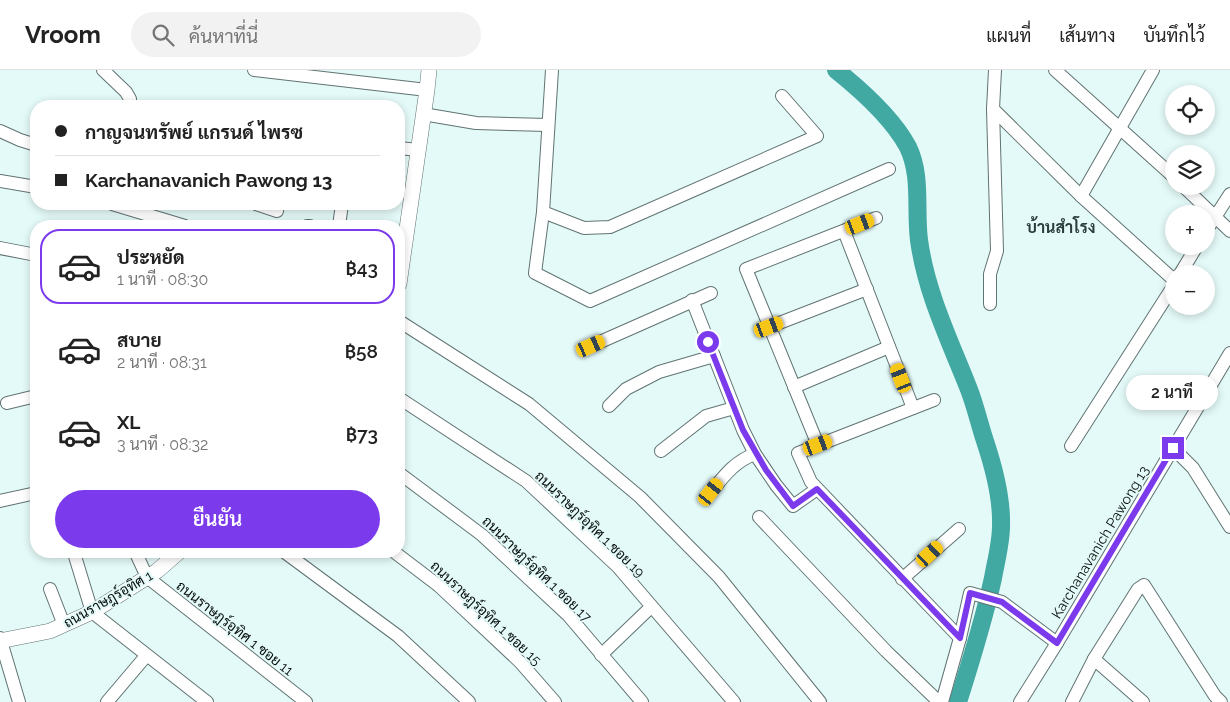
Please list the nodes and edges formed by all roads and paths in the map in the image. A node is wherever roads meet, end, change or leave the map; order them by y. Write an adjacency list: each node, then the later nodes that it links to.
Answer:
1 (103, 70): 10 (street)
2 (254, 70): 8 (street)
3 (429, 70): 8 (street)
4 (552, 70): 13 (street)
5 (995, 70): 11 (street)
6 (1055, 70): 14 (street)
7 (1153, 70): 14 (street)
8 (427, 90): 12 (street)
9 (782, 96): 27 (street)
10 (130, 100)
11 (993, 109): 25 (street); 41 (street)
12 (423, 114): 13 (street); 18 (street)
13 (548, 125): 27 (street)
14 (1119, 127): 20 (street); 25 (street)
15 (0, 131): 16 (street)
16 (30, 143)
17 (405, 149): 18 (street)
18 (418, 150): 33 (street)
19 (889, 169): 27 (street)
20 (1165, 170)
21 (0, 181): 22 (street)
22 (30, 186)
23 (1230, 194): 28 (street)
24 (1193, 195): 28 (street)
25 (1081, 196): 36 (street)
26 (132, 210): 30 (street)
27 (543, 212)
28 (1216, 216): 32 (street)
29 (876, 218): 31 (street)
30 (165, 220)
31 (844, 231): 37 (street); 43 (street)
32 (1230, 231)
33 (405, 242)
34 (0, 248): 35 (street)
35 (30, 253)
36 (1165, 272)
37 (867, 289): 43 (street); 45 (street)
38 (712, 293): 40 (street)
39 (1165, 299): 58 (street)
40 (692, 300): 44 (street); 47 (street)
41 (990, 304)
42 (405, 325): 95 (street)
43 (769, 327): 49 (street)
44 (591, 346)
45 (889, 347): 49 (street); 56 (street)
46 (1230, 353): 48 (street, Karchanavanich Pawong 13)
47 (714, 356): 54 (street); 55 (street)
48 (1226, 370): 59 (street, Karchanavanich Pawong 13)
49 (794, 387): 57 (street)
50 (30, 397): 53 (street)
51 (934, 400): 56 (street)
52 (405, 402): 78 (street, ถนนราษฎร์อุทิศ 1 ซอย 19)
53 (7, 403)
54 (608, 406)
55 (734, 408): 60 (street); 61 (street)
56 (913, 408): 57 (street)
57 (818, 445): 63 (street)
58 (1071, 446)
59 (1173, 448): 68 (street); 83 (street, Karchanavanich Pawong 13)
60 (661, 451)
61 (756, 454): 63 (street); 64 (street)
62 (405, 477): 85 (street, ถนนราษฎร์อุทิศ 1 ซอย 17)
63 (817, 489): 76 (street)
64 (711, 492)
65 (30, 494): 66 (street)
66 (0, 501)
67 (759, 517): 96 (street)
68 (1230, 527)
69 (959, 529): 76 (street)
70 (76, 558): 79 (street)
71 (138, 558): 75 (street)
72 (172, 558): 75 (street, ถนนราษฎร์อุทิศ 1)
73 (292, 558): 91 (street)
74 (402, 558): 92 (street, ถนนราษฎร์อุทิศ 1 ซอย 15)
75 (147, 577): 79 (street, ถนนราษฎร์อุทิศ 1); 90 (street, ถนนราษฎร์อุทิศ 1 ซอย 11)
76 (902, 579): 81 (street)
77 (50, 589): 80 (street)
78 (651, 607): 85 (street); 94 (street, ถนนราษฎร์อุทิศ 1 ซอย 19)
79 (92, 612): 80 (street, ถนนราษฎร์อุทิศ 1); 84 (street)
80 (64, 625): 82 (street, ถนนราษฎร์อุทิศ 1)
81 (960, 638): 83 (street); 96 (street)
82 (0, 640): 88 (street)
83 (1057, 643): 97 (street, Karchanavanich Pawong 13)
84 (146, 656): 87 (street); 89 (street)
85 (601, 656): 93 (street, ถนนราษฎร์อุทิศ 1 ซอย 17)
86 (1094, 659): 98 (street); 99 (street); 100 (street)
87 (200, 700)
88 (19, 702)
89 (107, 702)
90 (306, 702)
91 (470, 702)
92 (555, 702)
93 (642, 702)
94 (734, 702)
95 (820, 702)
96 (940, 702)
97 (1020, 702)
98 (1072, 702)
99 (1143, 702)
100 (1221, 702)

